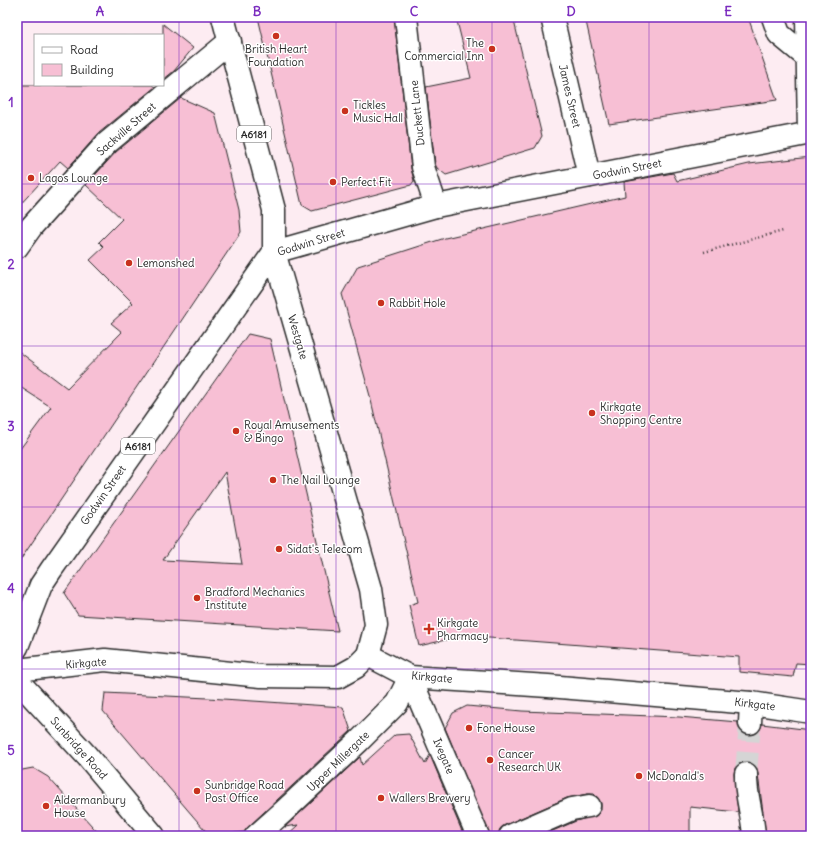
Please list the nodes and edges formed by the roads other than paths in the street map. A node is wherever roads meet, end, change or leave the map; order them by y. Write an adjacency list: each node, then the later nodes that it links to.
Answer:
1 (223, 17): 6 (street, Westgate / A6181)
2 (406, 17): 10 (street, Duckett Lane)
3 (552, 17): 9 (street, James Street)
4 (772, 17): 7 (street)
5 (807, 17): 7 (street)
6 (230, 41): 11 (street, Sackville Street); 12 (street, Westgate / A6181)
7 (808, 58): 8 (street)
8 (810, 133): 9 (street, Godwin Street)
9 (588, 176): 10 (street, Godwin Street)
10 (436, 206): 12 (street, Godwin Street)
11 (17, 247)
12 (274, 252): 13 (street, Godwin Street / A6181); 14 (street, Westgate)
13 (17, 647)
14 (368, 655): 15 (street, Kirkgate); 16 (street, Kirkgate)
15 (17, 670)
16 (410, 677): 18 (street, Kirkgate); 22 (street, Upper Millergate); 23 (street, Ivegate)
17 (17, 680): 21 (street, Sunbridge Road)
18 (811, 712)
19 (746, 774): 25 (street)
20 (589, 806): 24 (street)
21 (154, 836)
22 (256, 836)
23 (478, 836)
24 (510, 836)
25 (754, 836)

